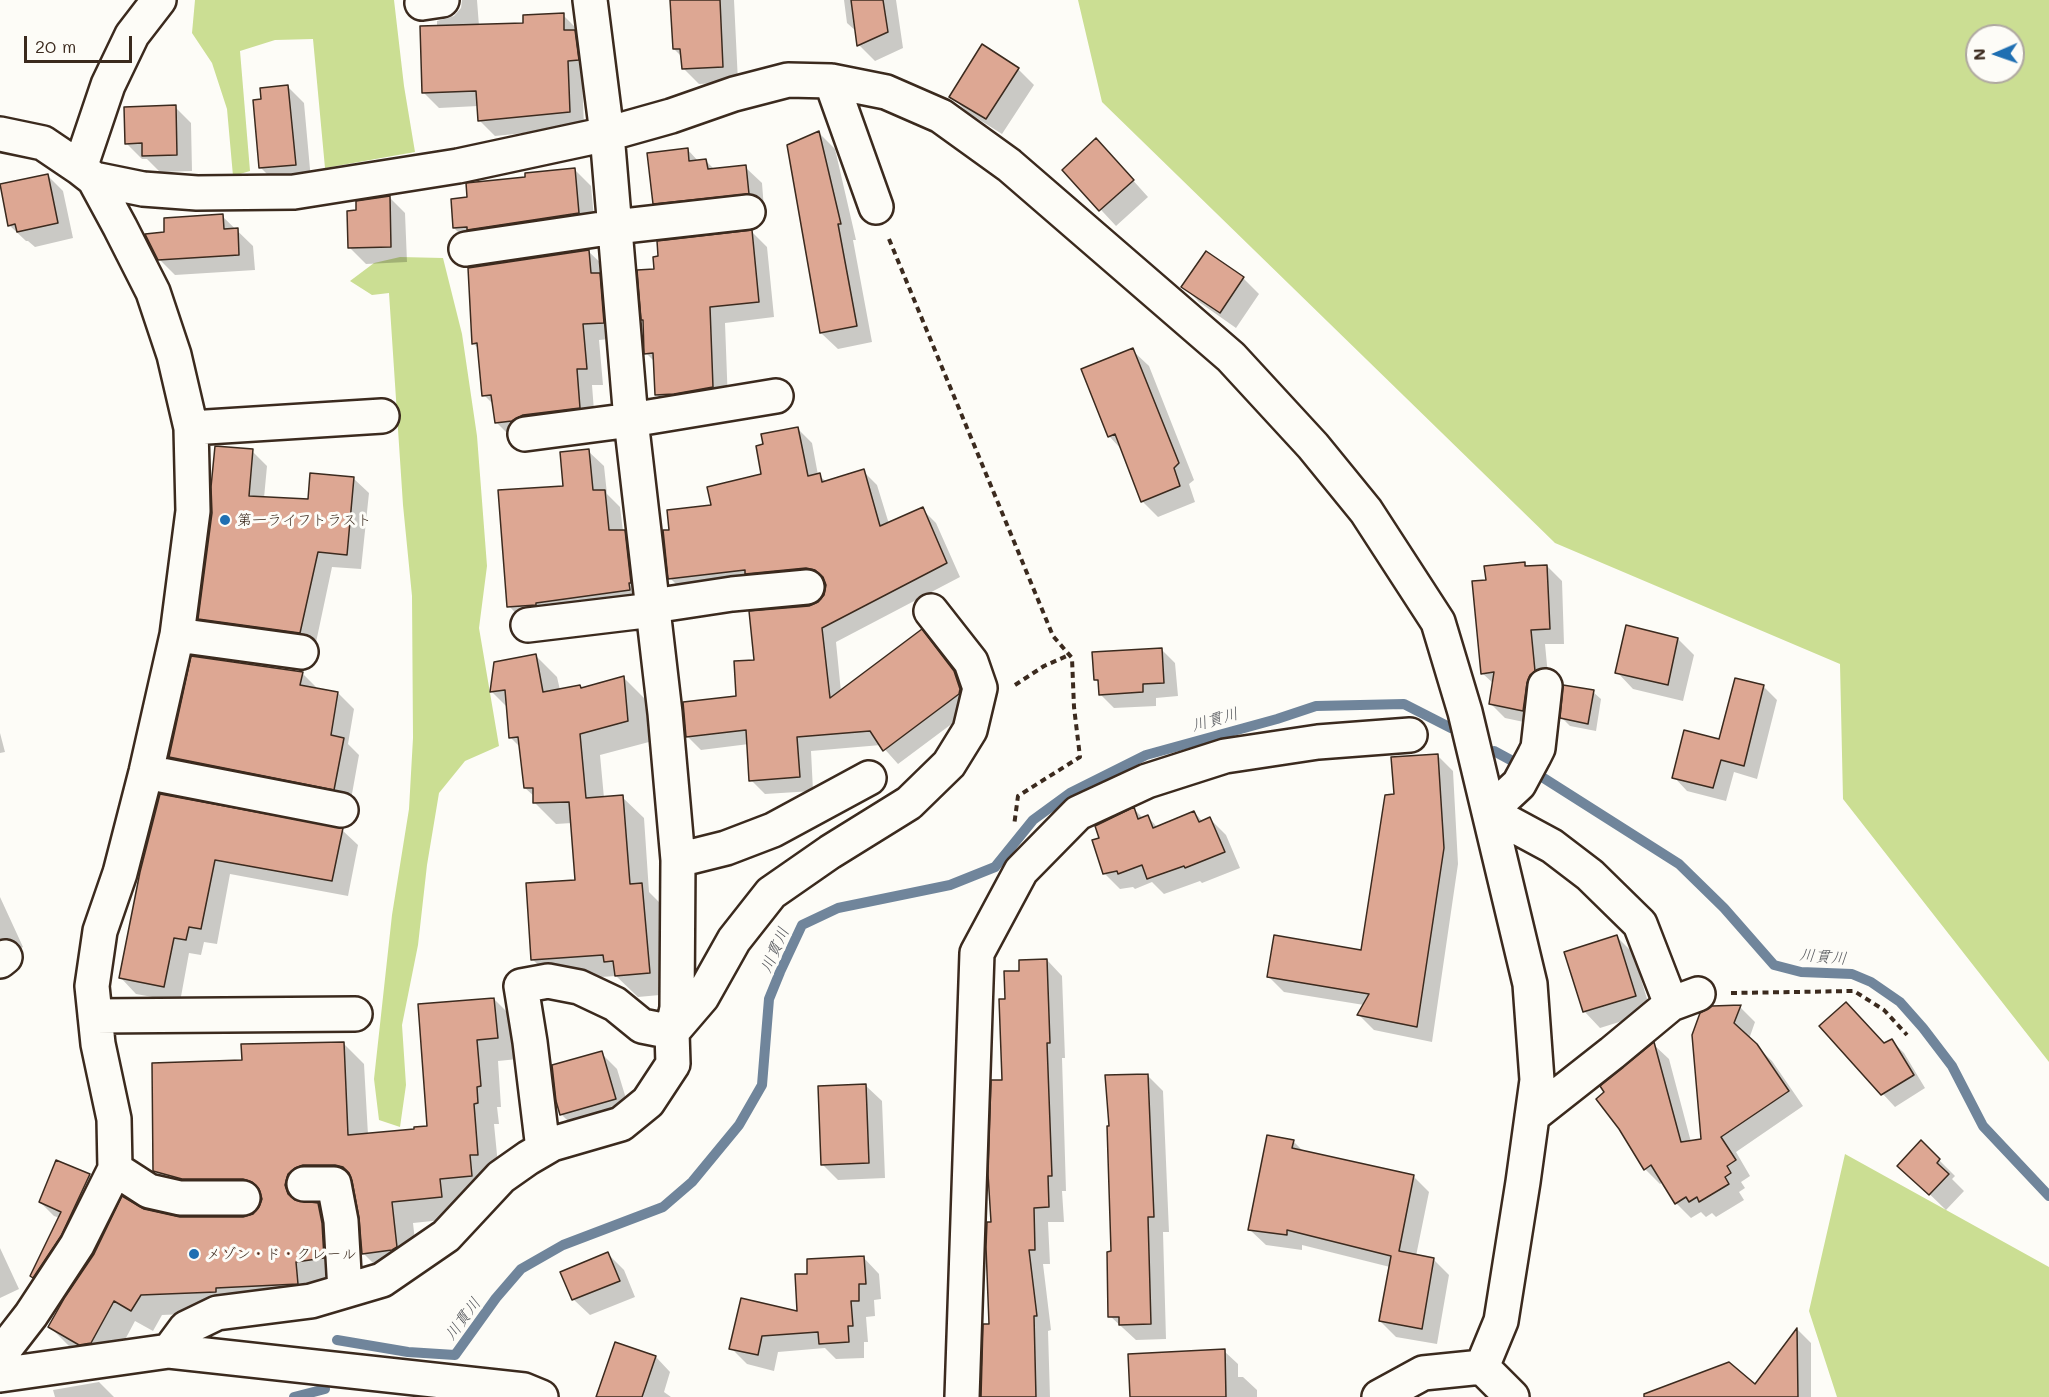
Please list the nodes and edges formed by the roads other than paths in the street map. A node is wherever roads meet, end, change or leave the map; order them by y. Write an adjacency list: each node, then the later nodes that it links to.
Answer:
1 (159, 0): 6 (street)
2 (590, 0): 5 (street)
3 (831, 81): 5 (street); 7 (street); 27 (street)
4 (0, 134): 6 (street)
5 (607, 134): 6 (street); 9 (street)
6 (87, 173): 14 (street)
7 (876, 207)
8 (748, 212): 9 (street)
9 (615, 227): 10 (street); 13 (street)
10 (466, 249)
11 (776, 396): 13 (street)
12 (382, 416): 14 (street)
13 (631, 420): 15 (street); 17 (street)
14 (190, 428): 20 (street)
15 (525, 434)
16 (807, 587): 17 (street)
17 (653, 608): 19 (street); 28 (street)
18 (931, 611): 31 (street)
19 (528, 625)
20 (177, 635): 21 (street); 24 (street)
21 (301, 652)
22 (1545, 687): 27 (street)
23 (1410, 735): 43 (street)
24 (146, 772): 26 (street); 30 (street)
25 (869, 778): 28 (street)
26 (341, 810)
27 (1490, 812): 32 (street); 32 (street)
28 (678, 860): 31 (street)
29 (355, 1014): 30 (street)
30 (95, 1016): 34 (street)
31 (672, 1032): 33 (street); 33 (street)
32 (1532, 1116): 40 (street)
33 (543, 1149): 37 (street)
34 (115, 1169): 36 (street); 39 (street)
35 (304, 1184): 37 (street)
36 (243, 1198)
37 (345, 1291): 38 (street)
38 (169, 1351): 41 (street); 42 (street)
39 (0, 1355)
40 (1482, 1366): 44 (street); 45 (street)
41 (0, 1375)
42 (541, 1397)
43 (962, 1397)
44 (1379, 1397)
45 (1512, 1397)

